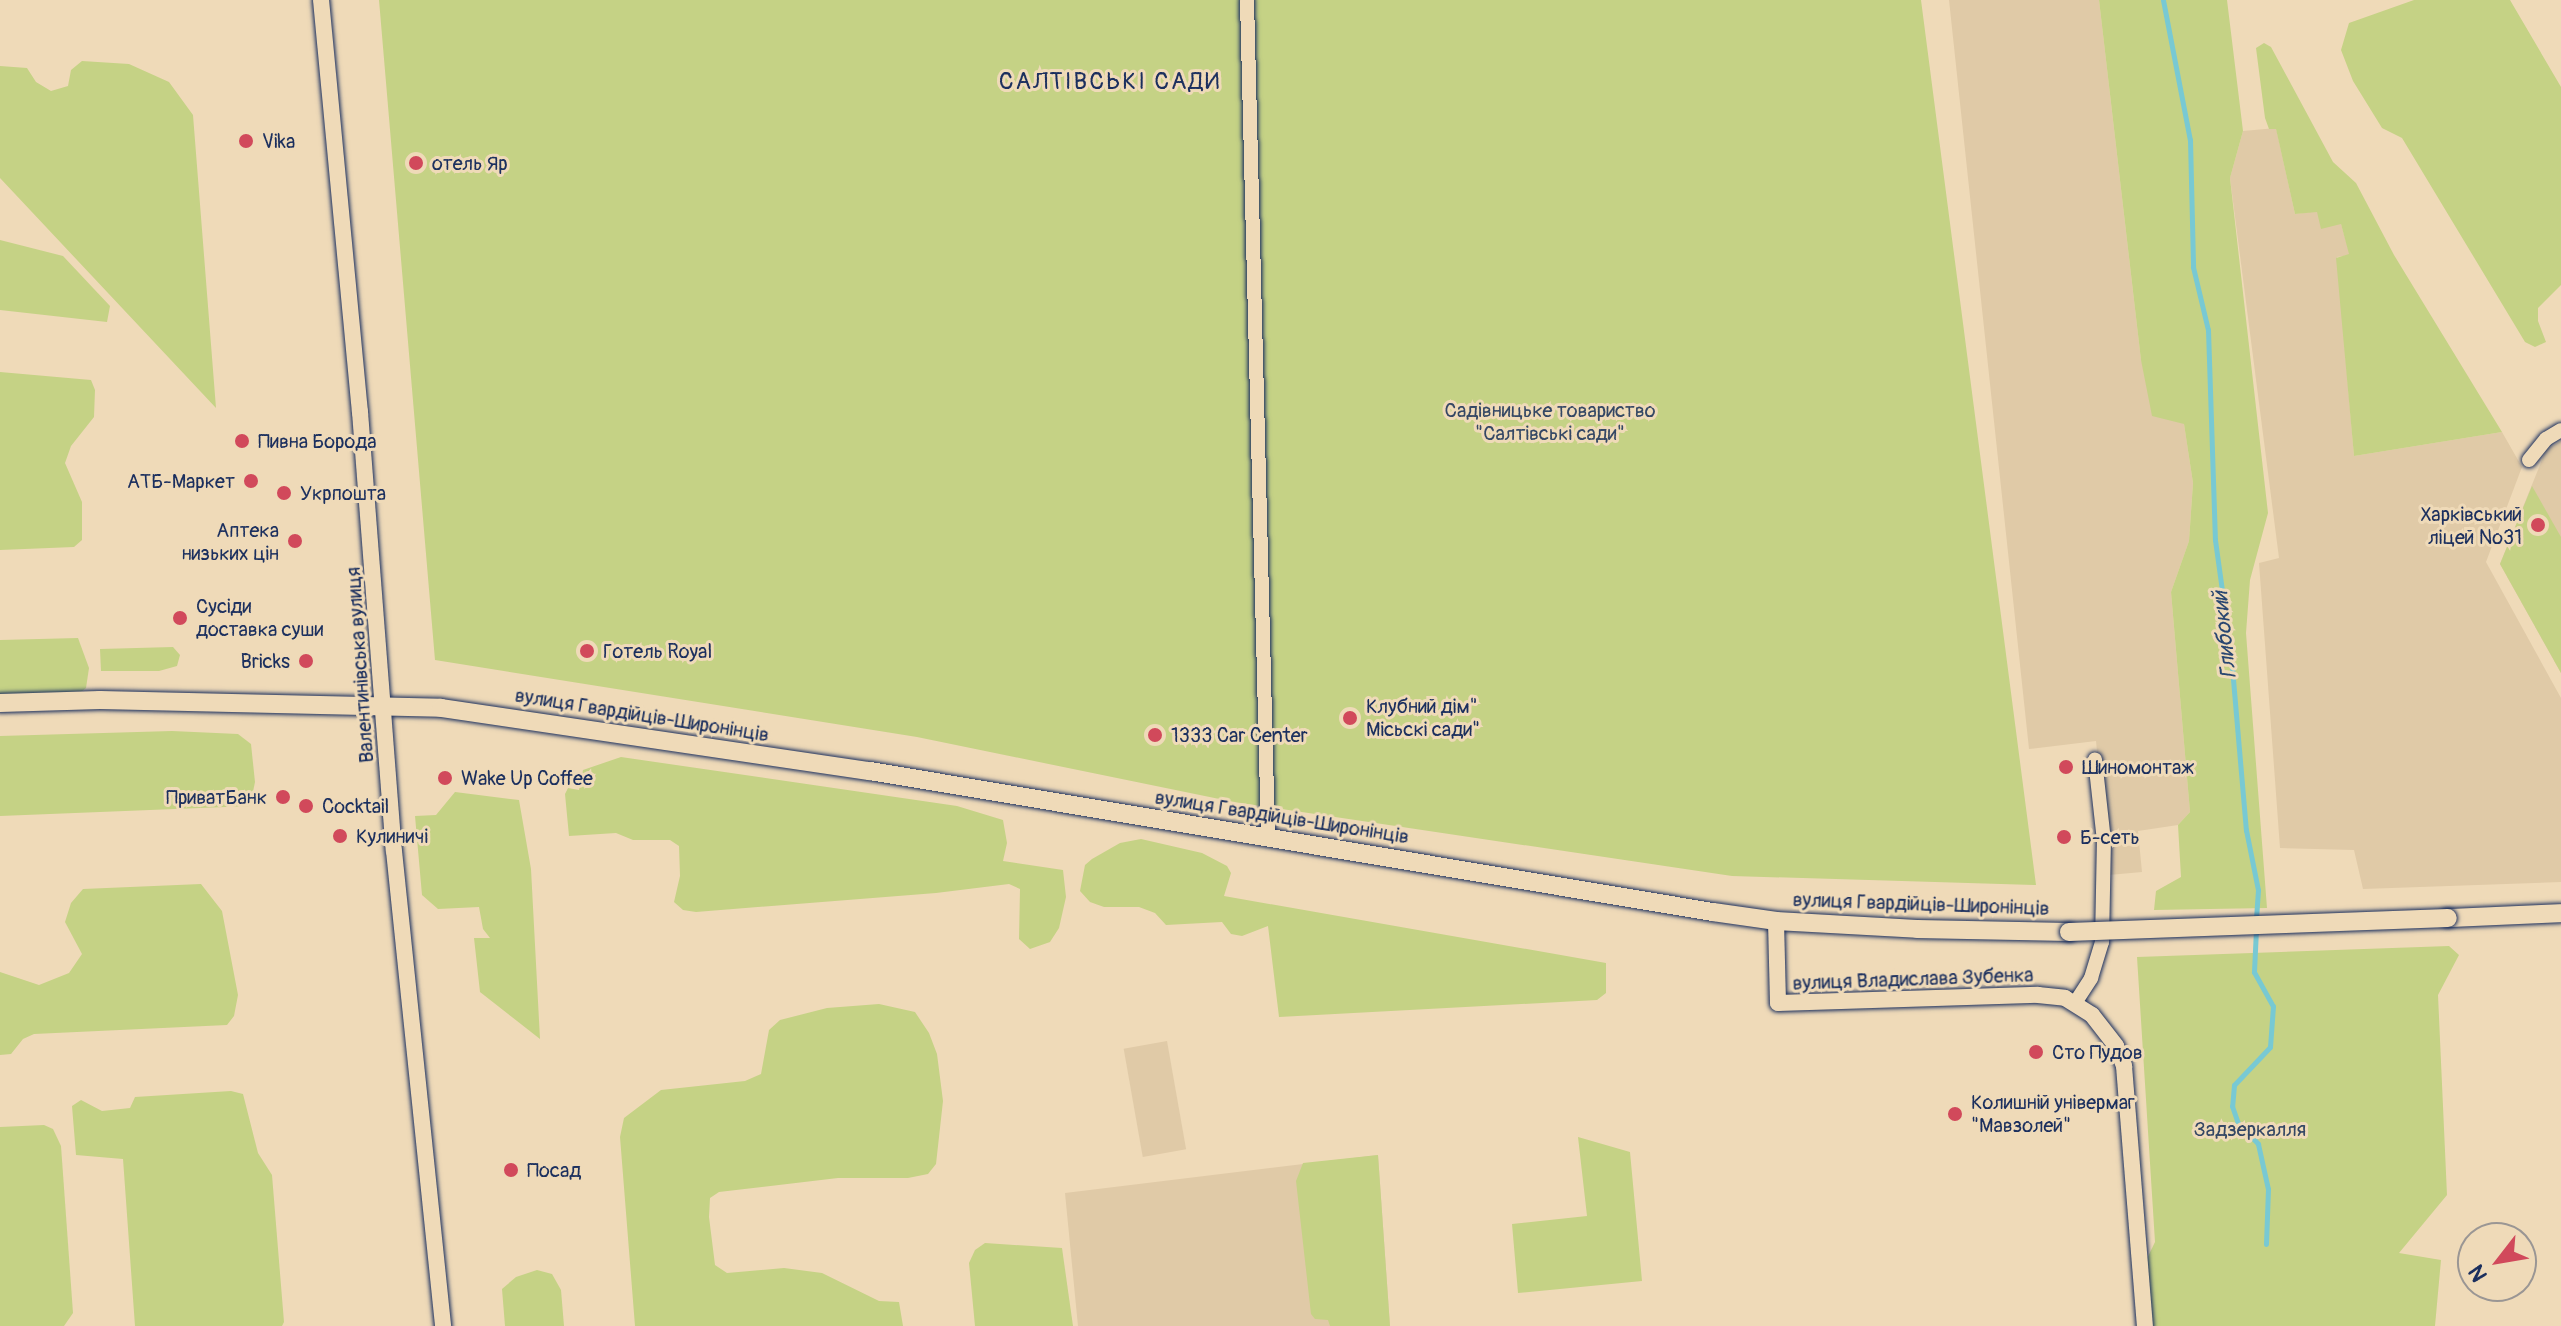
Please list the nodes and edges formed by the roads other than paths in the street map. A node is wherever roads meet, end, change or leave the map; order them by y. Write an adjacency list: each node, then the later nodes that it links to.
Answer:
1 (321, 0): 6 (street, Валентинівська вулиця)
2 (1247, 0): 8 (street)
3 (2561, 430): 4 (street)
4 (2529, 460)
5 (0, 703): 6 (main road, вулиця Гвардійців-Широнінців)
6 (382, 706): 8 (main road, вулиця Гвардійців-Широнінців); 12 (street, Валентинівська вулиця)
7 (2095, 759): 11 (street)
8 (1268, 837): 10 (main road, вулиця Гвардійців-Широнінців)
9 (2561, 913): 10 (main road, вулиця Гвардійців-Широнінців, bridge)
10 (1776, 921): 11 (street, вулиця Владислава Зубенка)
11 (2075, 1003): 13 (street, вулиця Владислава Зубенка)
12 (443, 1326)
13 (2145, 1326)

